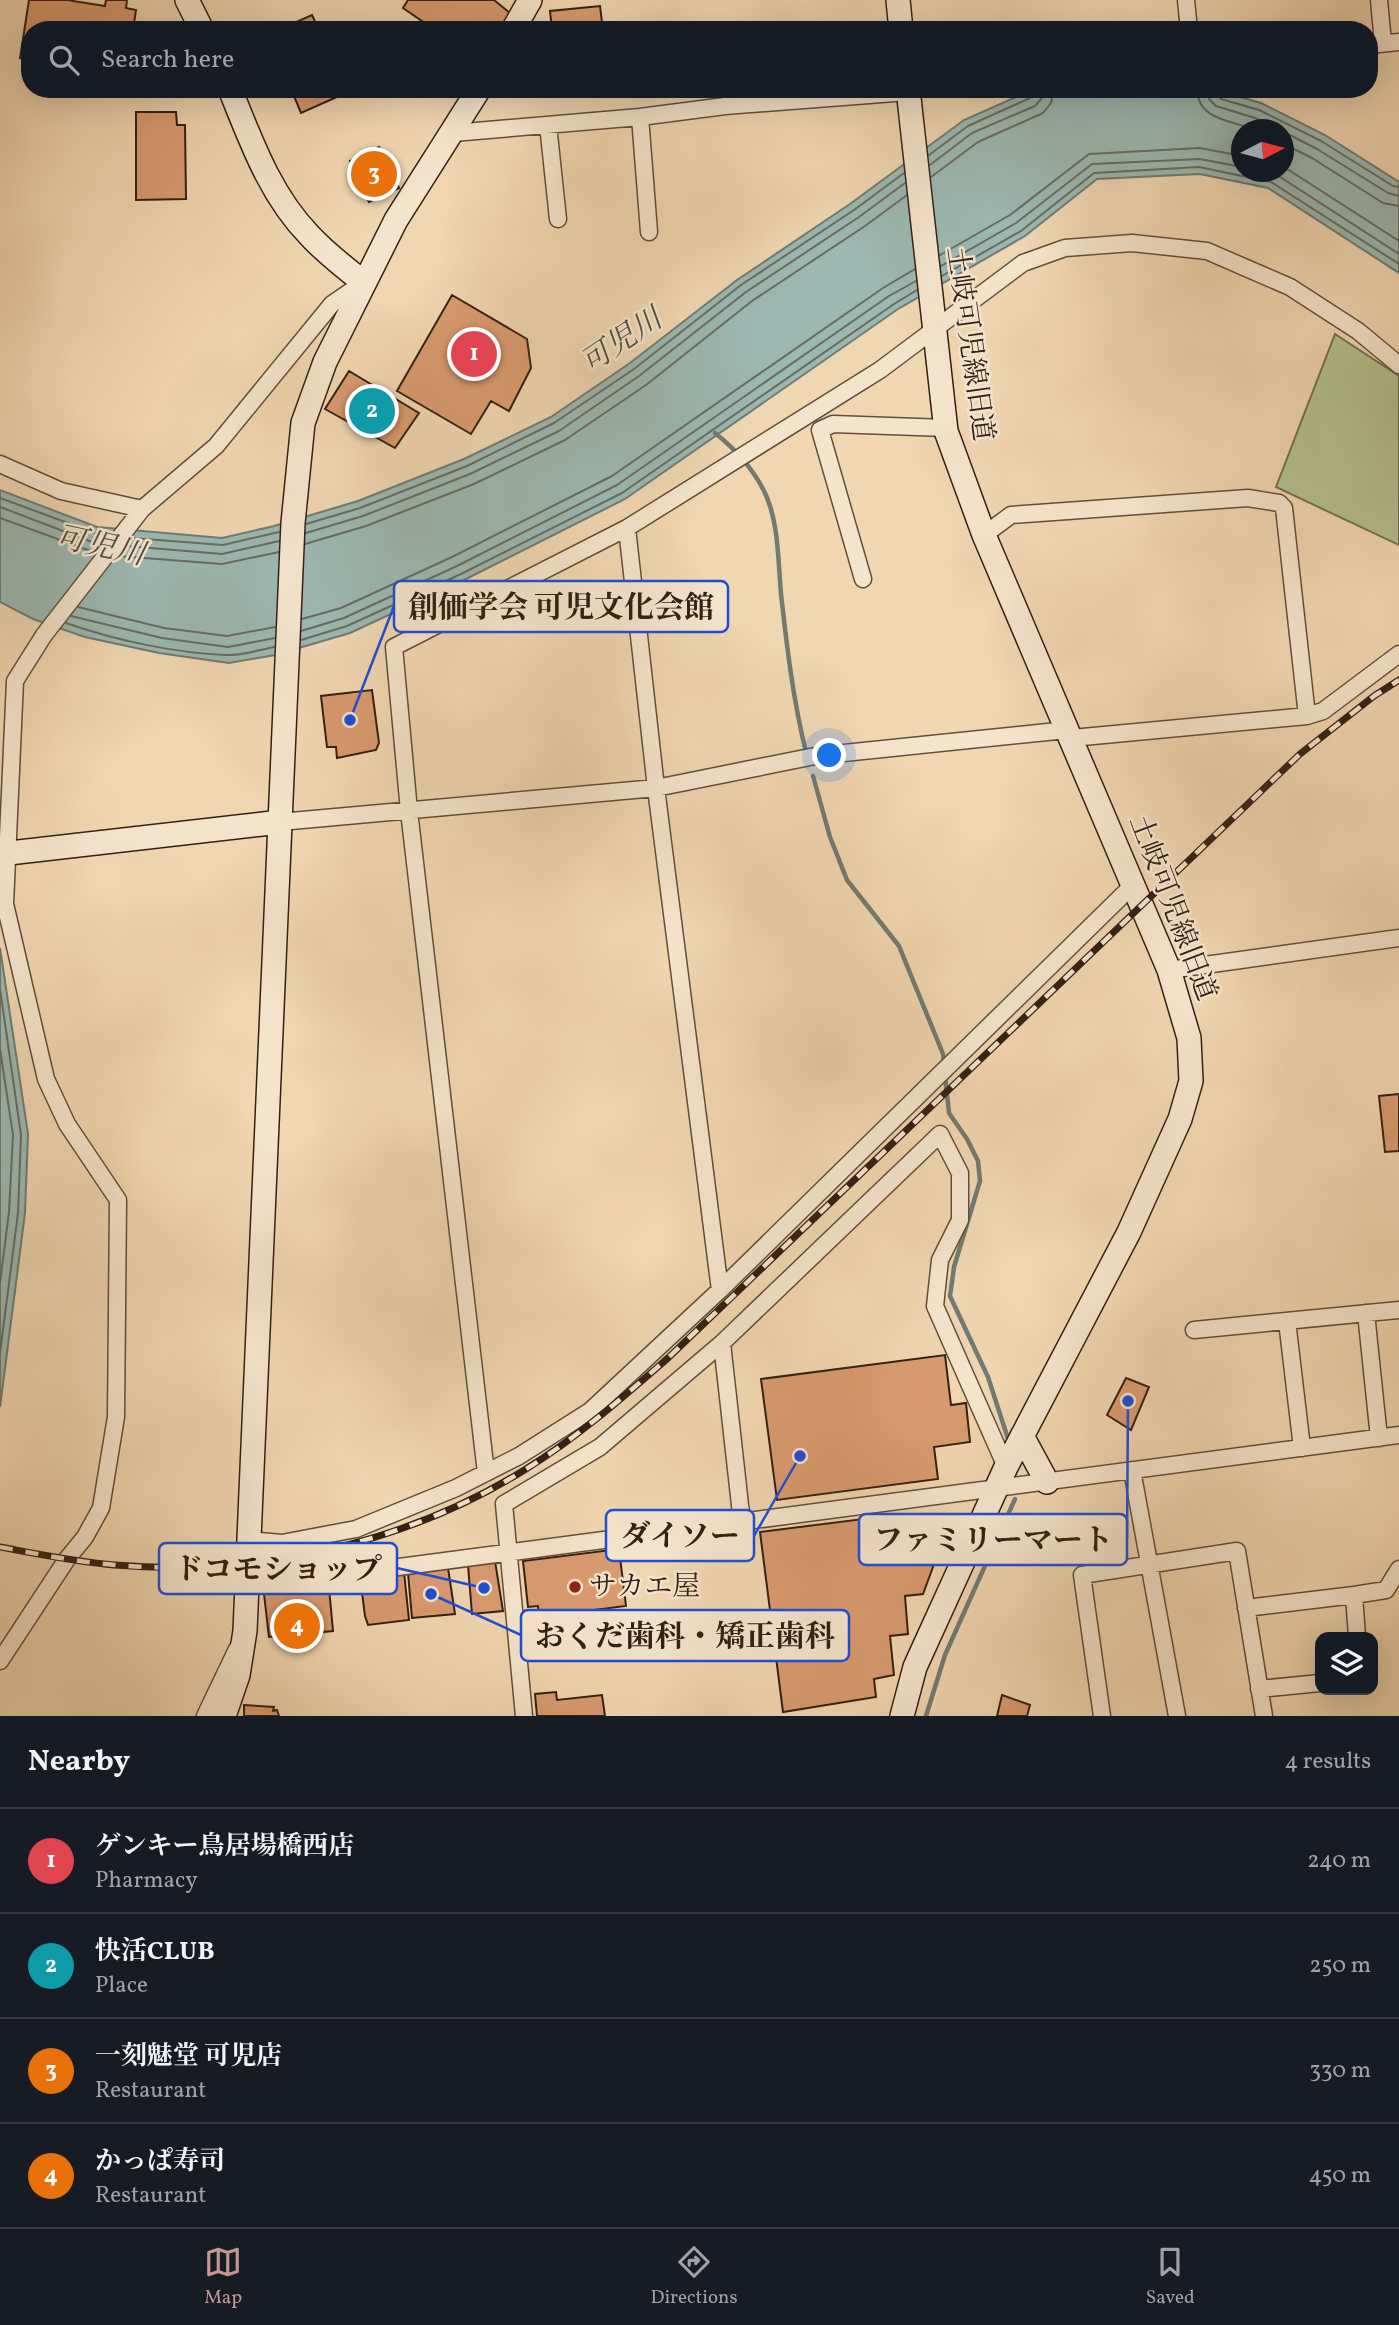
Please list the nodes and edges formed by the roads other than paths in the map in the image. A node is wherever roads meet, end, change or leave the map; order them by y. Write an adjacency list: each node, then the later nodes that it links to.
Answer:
1 (187, 0): 6 (street)
2 (530, 0): 7 (street)
3 (898, 0): 8 (street)
4 (1186, 0): 9 (street)
5 (1379, 0): 10 (street)
6 (198, 21)
7 (518, 21)
8 (900, 21)
9 (1188, 21)
10 (1384, 43)
11 (234, 98): 20 (street)
12 (474, 98): 17 (street)
13 (871, 98): 15 (street)
14 (908, 98): 21 (street, 土岐可児線旧道)
15 (640, 117): 16 (street); 19 (street)
16 (548, 125): 17 (street); 18 (street)
17 (453, 134): 20 (street)
18 (558, 219)
19 (649, 232)
20 (363, 282): 25 (street); 34 (street)
21 (934, 330): 22 (street); 23 (street, 土岐可児線旧道); 26 (street)
22 (1399, 366)
23 (946, 428): 27 (street, 土岐可児線旧道); 28 (street)
24 (0, 464): 25 (street)
25 (142, 509): 35 (street)
26 (628, 528): 32 (street); 33 (street)
27 (984, 535): 30 (street); 31 (street, 土岐可児線旧道)
28 (863, 579)
29 (1399, 654): 30 (street)
30 (1307, 716): 31 (street)
31 (1070, 734): 32 (street); 36 (street, 土岐可児線旧道)
32 (656, 788): 33 (street); 39 (street)
33 (409, 811): 34 (street); 51 (street)
34 (280, 821): 35 (street); 55 (street)
35 (4, 854): 64 (street)
36 (1134, 884): 38 (street, 土岐可児線旧道); 39 (street)
37 (1399, 938): 38 (street)
38 (1169, 970): 47 (street, 土岐可児線旧道)
39 (720, 1290): 51 (street)
40 (1399, 1310): 41 (street)
41 (1367, 1313): 42 (street); 46 (street)
42 (1287, 1321): 43 (street); 48 (street)
43 (1194, 1330)
44 (722, 1343): 49 (street); 54 (street); 56 (street)
45 (1399, 1435): 46 (street)
46 (1379, 1438): 48 (street)
47 (1020, 1439): 49 (street, 土岐可児線旧道); 52 (street)
48 (1302, 1448): 50 (street)
49 (1006, 1467): 53 (street, 土岐可児線旧道)
50 (1132, 1471): 52 (street); 57 (street)
51 (486, 1473): 55 (street)
52 (1047, 1482): 53 (street)
53 (997, 1489): 54 (street); 70 (street, 土岐可児線旧道)
54 (742, 1522): 56 (street)
55 (250, 1540): 59 (street)
56 (508, 1551): 59 (street); 69 (street)
57 (1149, 1565): 61 (street); 71 (street); 72 (street)
58 (1399, 1569): 60 (street)
59 (247, 1587): 62 (street)
60 (1354, 1595): 61 (street); 63 (street)
61 (1246, 1608): 66 (street)
62 (245, 1630): 67 (street); 68 (street)
63 (1357, 1632)
64 (0, 1661)
65 (1315, 1683): 66 (street)
66 (1259, 1689): 73 (street)
67 (205, 1716)
68 (224, 1716)
69 (524, 1716)
70 (902, 1716)
71 (1102, 1716)
72 (1177, 1716)
73 (1264, 1716)

